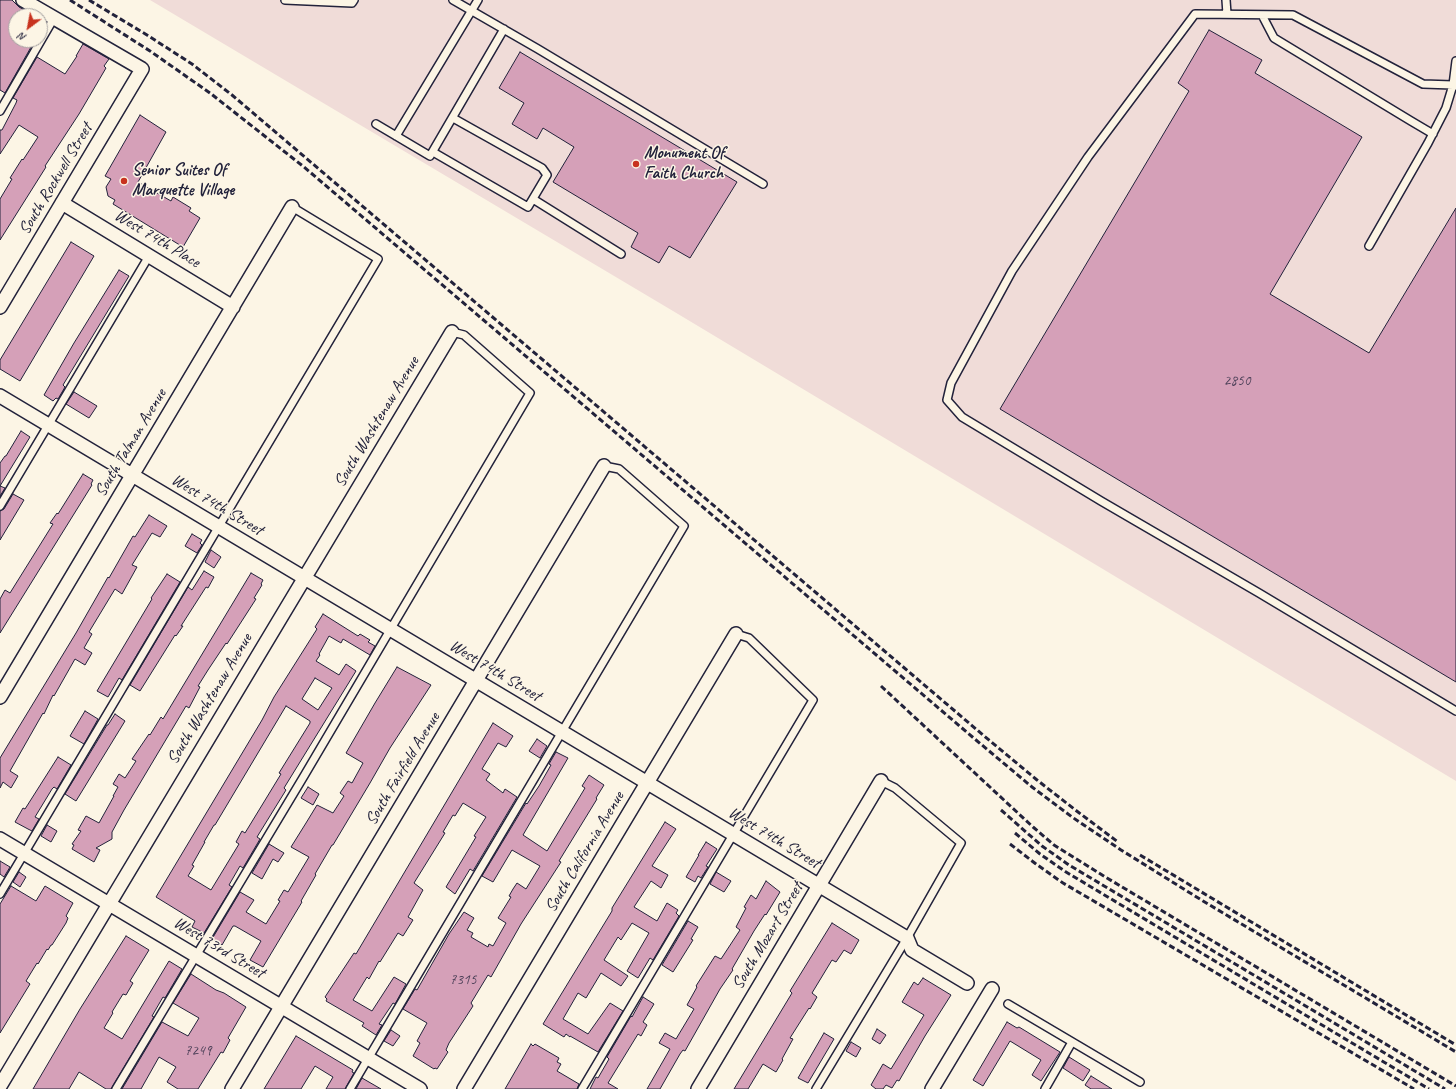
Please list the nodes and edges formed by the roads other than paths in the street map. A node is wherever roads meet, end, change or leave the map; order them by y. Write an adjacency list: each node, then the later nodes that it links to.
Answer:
1 (23, 0): 10 (street)
2 (286, 0): 3 (lane)
3 (354, 0)
4 (453, 0): 7 (lane)
5 (478, 0): 7 (lane)
6 (1226, 0): 8 (lane)
7 (472, 10): 11 (lane); 18 (lane)
8 (1227, 14): 9 (lane); 41 (lane)
9 (1262, 14): 13 (lane); 17 (lane)
10 (54, 18): 14 (lane); 22 (street, South Rockwell Street)
11 (504, 29): 15 (lane); 20 (lane)
12 (1456, 61): 13 (lane)
13 (1454, 85): 17 (lane)
14 (0, 111)
15 (453, 118): 19 (lane); 21 (lane)
16 (376, 124): 18 (lane)
17 (1433, 134): 24 (lane)
18 (396, 136): 19 (lane)
19 (433, 152): 21 (lane)
20 (763, 184)
21 (533, 199): 25 (lane)
22 (62, 203): 26 (street, West 74th Place); 27 (street, South Rockwell Street)
23 (292, 207): 28 (street, South Talman Avenue); 35 (lane)
24 (1369, 246)
25 (621, 254)
26 (149, 256): 28 (street, West 74th Place); 31 (lane)
27 (0, 307)
28 (233, 307): 33 (street, South Talman Avenue)
29 (452, 332): 36 (street, South Washtenaw Avenue); 37 (lane)
30 (0, 396): 31 (street, West 74th Street)
31 (48, 425): 33 (street, West 74th Street); 34 (lane)
32 (604, 466): 39 (street, South Fairfield Avenue); 42 (lane)
33 (132, 476): 35 (street, West 74th Street); 40 (street, South Talman Avenue)
34 (0, 506)
35 (218, 527): 36 (street, West 74th Street); 47 (lane)
36 (304, 578): 37 (street, West 74th Street); 50 (street, South Washtenaw Avenue)
37 (390, 630): 39 (street, West 74th Street); 52 (lane)
38 (736, 634): 44 (street, South California Avenue); 45 (lane)
39 (476, 681): 42 (street, West 74th Street); 56 (street, South Fairfield Avenue)
40 (0, 697)
41 (1456, 711)
42 (562, 732): 44 (street, West 74th Street); 58 (lane)
43 (881, 781): 48 (street, South Mozart Street); 51 (lane)
44 (647, 783): 45 (street, West 74th Street); 65 (street, South California Avenue)
45 (733, 834): 48 (street, West 74th Street); 66 (lane)
46 (0, 839): 47 (street, West 73rd Street)
47 (24, 853): 49 (lane); 50 (street, West 73rd Street)
48 (819, 886): 51 (street, West 74th Street); 67 (street, South Mozart Street)
49 (0, 894)
50 (109, 904): 52 (street, West 73rd Street); 60 (street, South Washtenaw Avenue)
51 (907, 938): 53 (street, West 74th Street); 68 (lane)
52 (196, 955): 56 (street, West 73rd Street); 61 (lane)
53 (967, 983)
54 (992, 989): 69 (street)
55 (1008, 1004): 57 (lane)
56 (282, 1006): 58 (street, West 73rd Street); 62 (street, South Fairfield Avenue)
57 (1072, 1042): 59 (lane); 70 (lane)
58 (368, 1058): 63 (lane); 64 (street, West 73rd Street)
59 (1140, 1082)
60 (0, 1086)
61 (116, 1089)
62 (232, 1089)
63 (350, 1089)
64 (420, 1089)
65 (464, 1089)
66 (582, 1089)
67 (698, 1089)
68 (816, 1089)
69 (932, 1089)
70 (1045, 1089)

